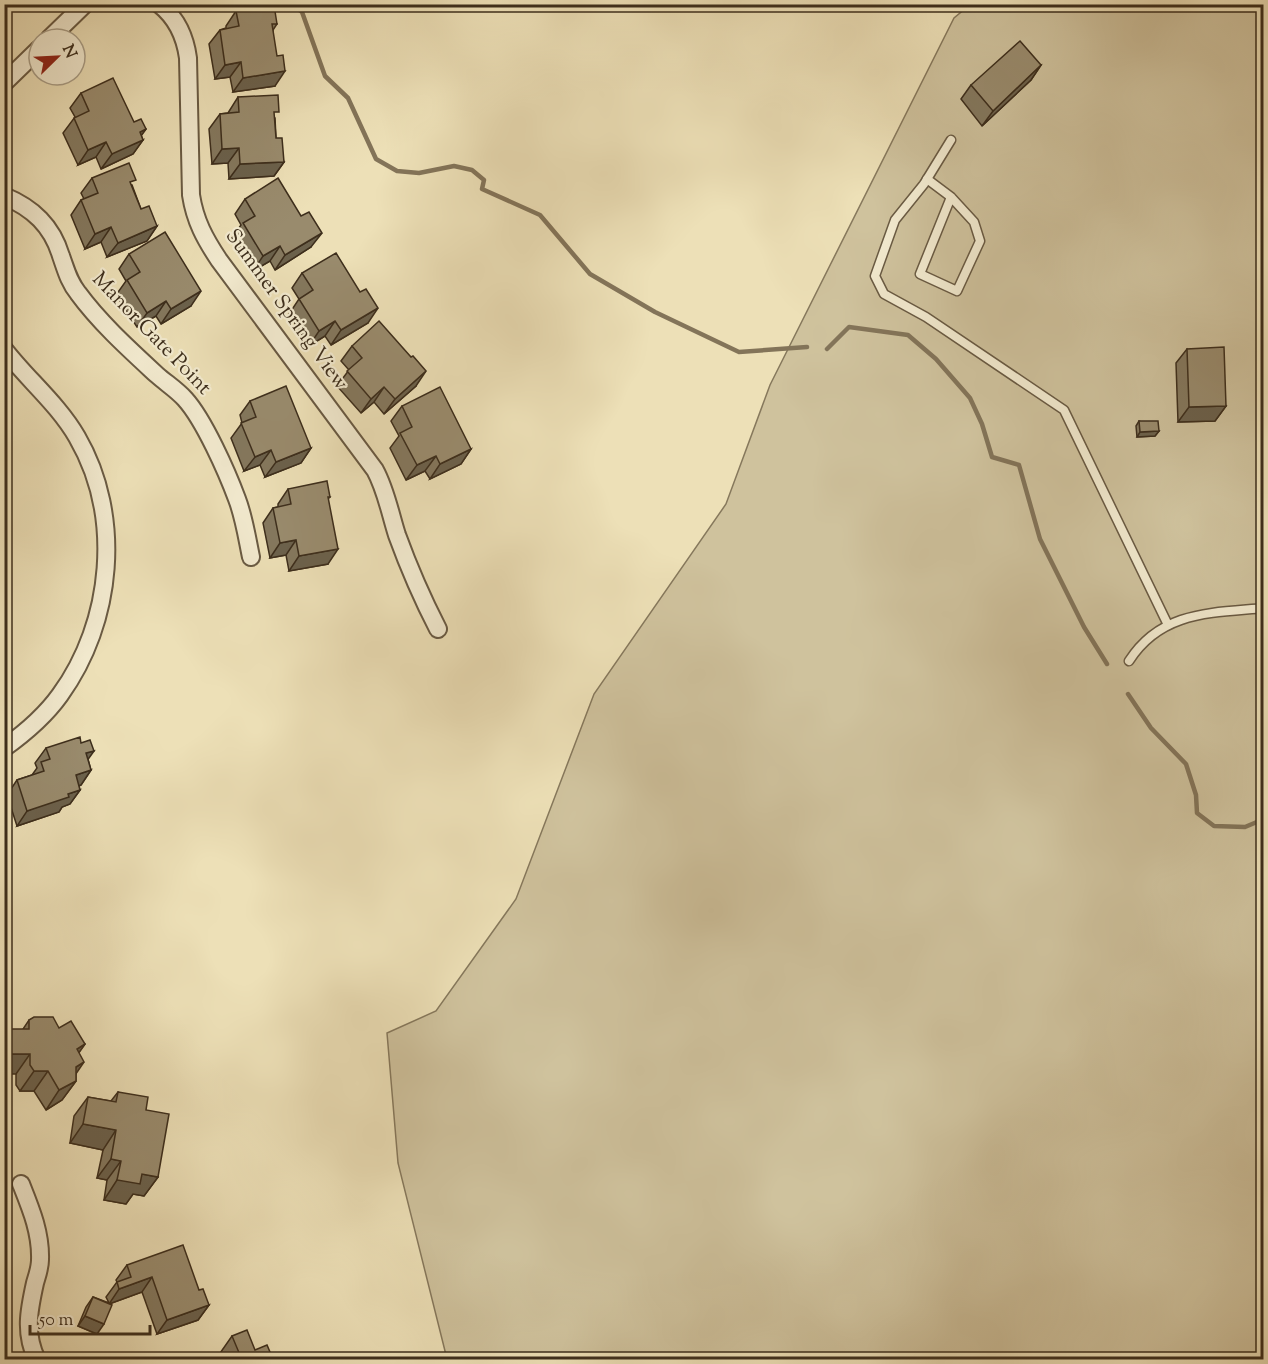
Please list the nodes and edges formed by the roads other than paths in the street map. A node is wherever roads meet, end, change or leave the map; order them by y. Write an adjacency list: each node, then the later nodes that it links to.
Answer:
1 (85, 4): 3 (street)
2 (159, 4): 14 (street, Summer Spring View)
3 (61, 27)
4 (27, 61): 5 (street)
5 (4, 83)
6 (951, 140): 7 (lane)
7 (927, 179): 9 (lane); 13 (lane)
8 (4, 196): 11 (street, Manor Gate Point)
9 (951, 197): 9 (lane)
10 (4, 349): 16 (street)
11 (251, 557)
12 (1263, 608): 13 (lane)
13 (1168, 625): 15 (lane)
14 (438, 629)
15 (1129, 661)
16 (4, 748)
17 (21, 1184): 18 (street)
18 (37, 1359)

